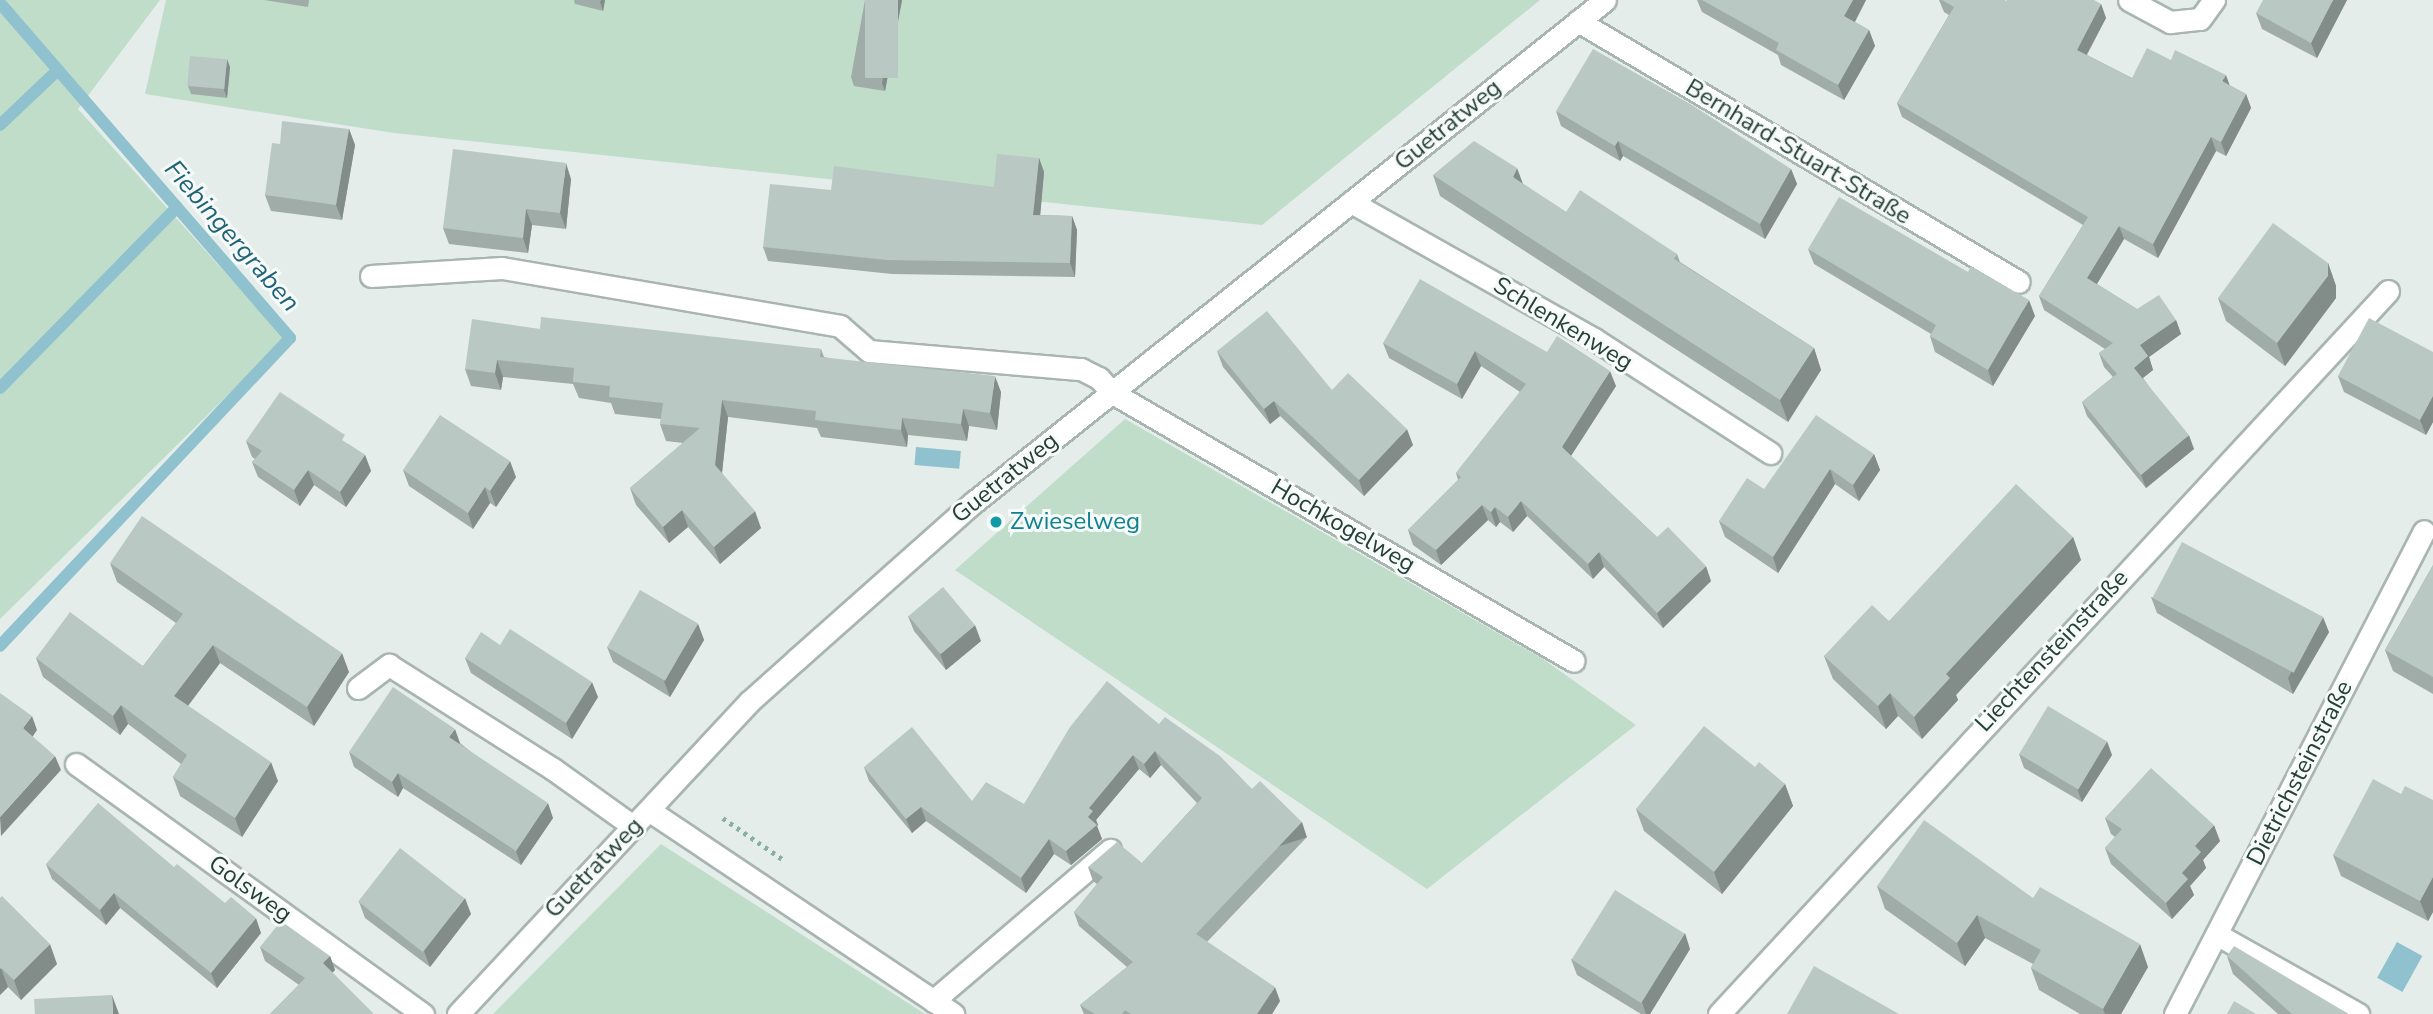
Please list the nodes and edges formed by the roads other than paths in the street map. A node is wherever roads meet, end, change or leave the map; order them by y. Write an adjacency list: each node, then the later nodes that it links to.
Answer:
1 (1605, 0): 4 (street, Guetratweg)
2 (2129, 0): 3 (street)
3 (2214, 0)
4 (1578, 22): 5 (street, Guetratweg); 7 (street, Bernhard-Stuart-Straße)
5 (1351, 202): 9 (street, Guetratweg); 10 (street, Schlenkenweg)
6 (372, 276): 9 (street, Hochkogelweg)
7 (2019, 282)
8 (2388, 291): 23 (street, Liechtensteinstraße)
9 (1111, 392): 12 (street, Hochkogelweg); 15 (street, Guetratweg)
10 (1770, 453)
11 (2424, 531): 18 (street, Dietrichsteinstraße)
12 (1574, 661)
13 (358, 688): 16 (street)
14 (76, 764): 20 (street, Golsweg)
15 (650, 811): 16 (street, Guetratweg); 19 (street)
16 (634, 827): 21 (street, Guetratweg)
17 (1116, 844): 19 (street)
18 (2218, 935): 24 (street, Dietrichsteinstraße); 25 (street)
19 (933, 1001): 22 (street)
20 (423, 1014)
21 (458, 1014)
22 (953, 1014)
23 (1719, 1014)
24 (2175, 1014)
25 (2358, 1014)

